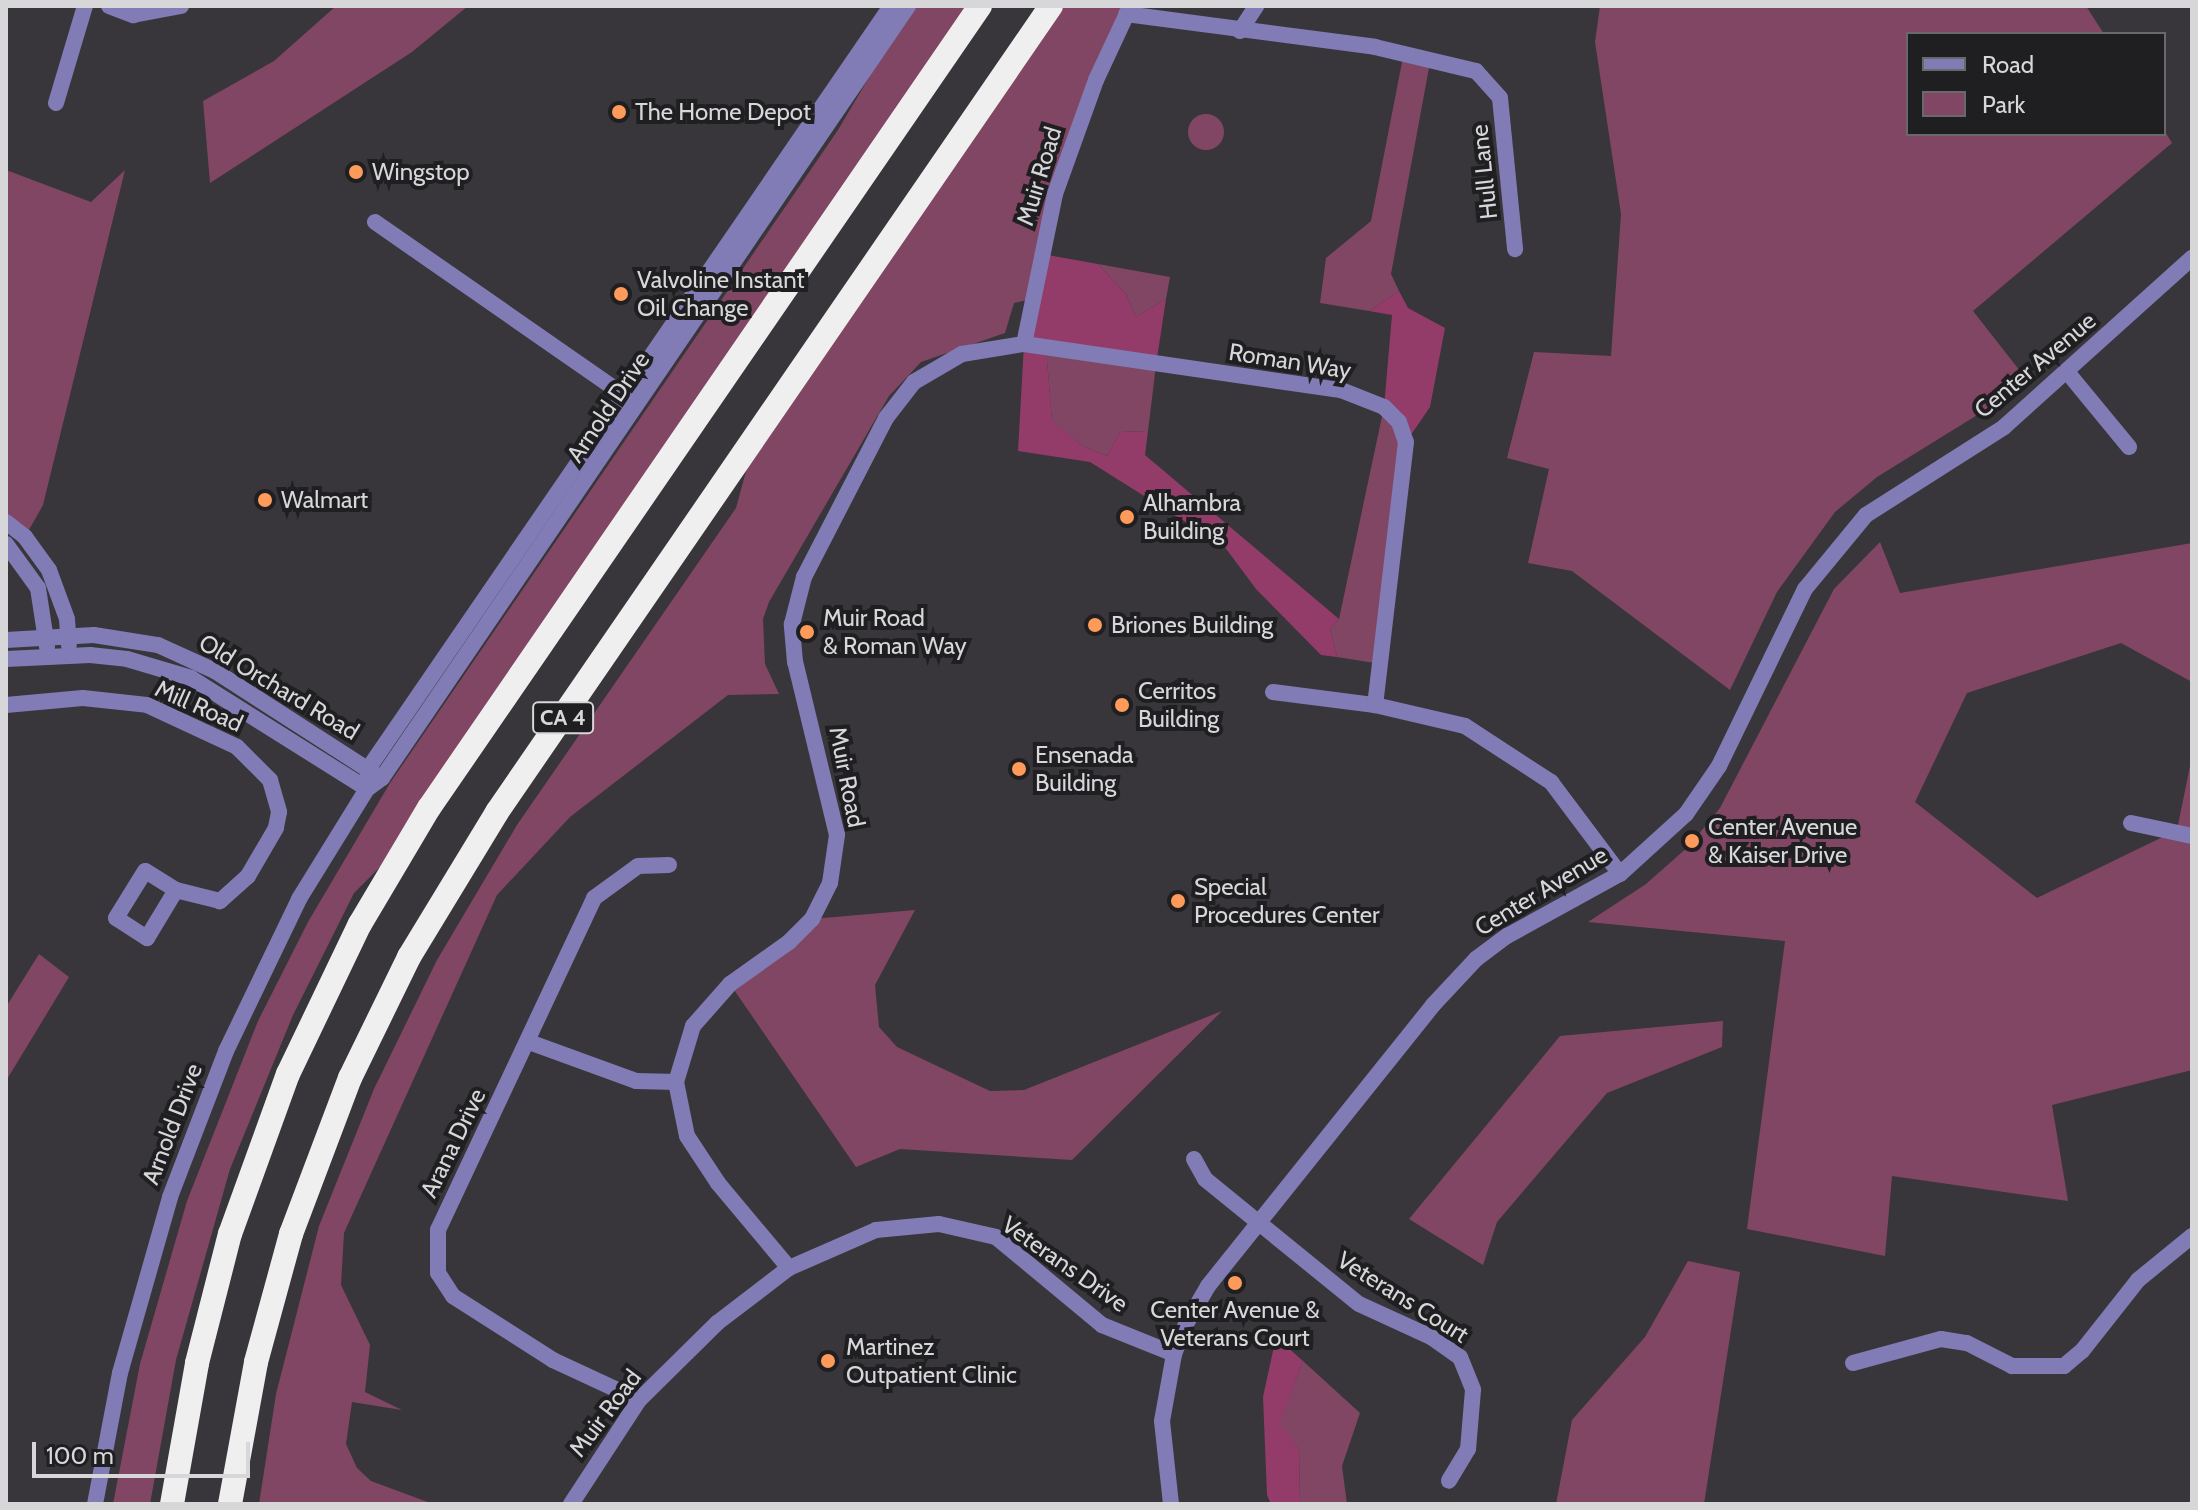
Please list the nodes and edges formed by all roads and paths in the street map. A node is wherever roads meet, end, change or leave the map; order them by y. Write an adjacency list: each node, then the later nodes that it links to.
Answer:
1 (85, 6): 11 (street)
2 (109, 6): 3 (street)
3 (181, 6)
4 (891, 6): 17 (street, Arnold Drive)
5 (908, 6): 17 (street, Arnold Drive)
6 (980, 6): 48 (highway, CA 4)
7 (1051, 6): 49 (highway, CA 4)
8 (1256, 6): 10 (street)
9 (1128, 10): 10 (street, Hull Lane); 15 (street, Muir Road)
10 (1240, 31): 13 (street, Hull Lane)
11 (56, 103)
12 (375, 222): 17 (street)
13 (1515, 249)
14 (2192, 258): 16 (street, Center Avenue)
15 (1024, 344): 29 (street, Roman Way); 38 (street, Muir Road)
16 (2068, 373): 18 (street); 35 (street, Center Avenue)
17 (631, 400): 30 (street, Arnold Drive)
18 (2129, 447)
19 (6, 522): 21 (street)
20 (6, 544): 22 (street)
21 (69, 635): 22 (street, Old Orchard Road); 25 (street); 30 (street, Old Orchard Road)
22 (46, 636): 23 (street, Old Orchard Road); 24 (street)
23 (6, 640)
24 (47, 655): 25 (street, Old Orchard Road); 26 (street, Old Orchard Road)
25 (69, 655): 31 (street, Old Orchard Road)
26 (6, 659)
27 (1273, 692): 29 (street)
28 (6, 705): 36 (street, Mill Road)
29 (1375, 705): 35 (street)
30 (375, 774): 31 (street, Arnold Drive)
31 (367, 789): 47 (street, Arnold Drive)
32 (2131, 823): 33 (street)
33 (2192, 836)
34 (669, 865): 37 (street, Arana Drive)
35 (1620, 874): 40 (street, Center Avenue)
36 (176, 890)
37 (529, 1042): 38 (street); 45 (street, Arana Drive)
38 (676, 1082): 42 (street, Muir Road)
39 (1194, 1159): 40 (street, Veterans Court)
40 (1257, 1224): 43 (street, Center Avenue); 46 (street, Veterans Court)
41 (2192, 1236): 44 (street)
42 (789, 1268): 43 (street, Veterans Drive); 45 (street, Muir Road)
43 (1174, 1354): 51 (street, Center Avenue)
44 (1853, 1363)
45 (639, 1400): 50 (street, Muir Road)
46 (1449, 1481)
47 (95, 1504)
48 (172, 1504)
49 (230, 1504)
50 (571, 1504)
51 (1171, 1504)

